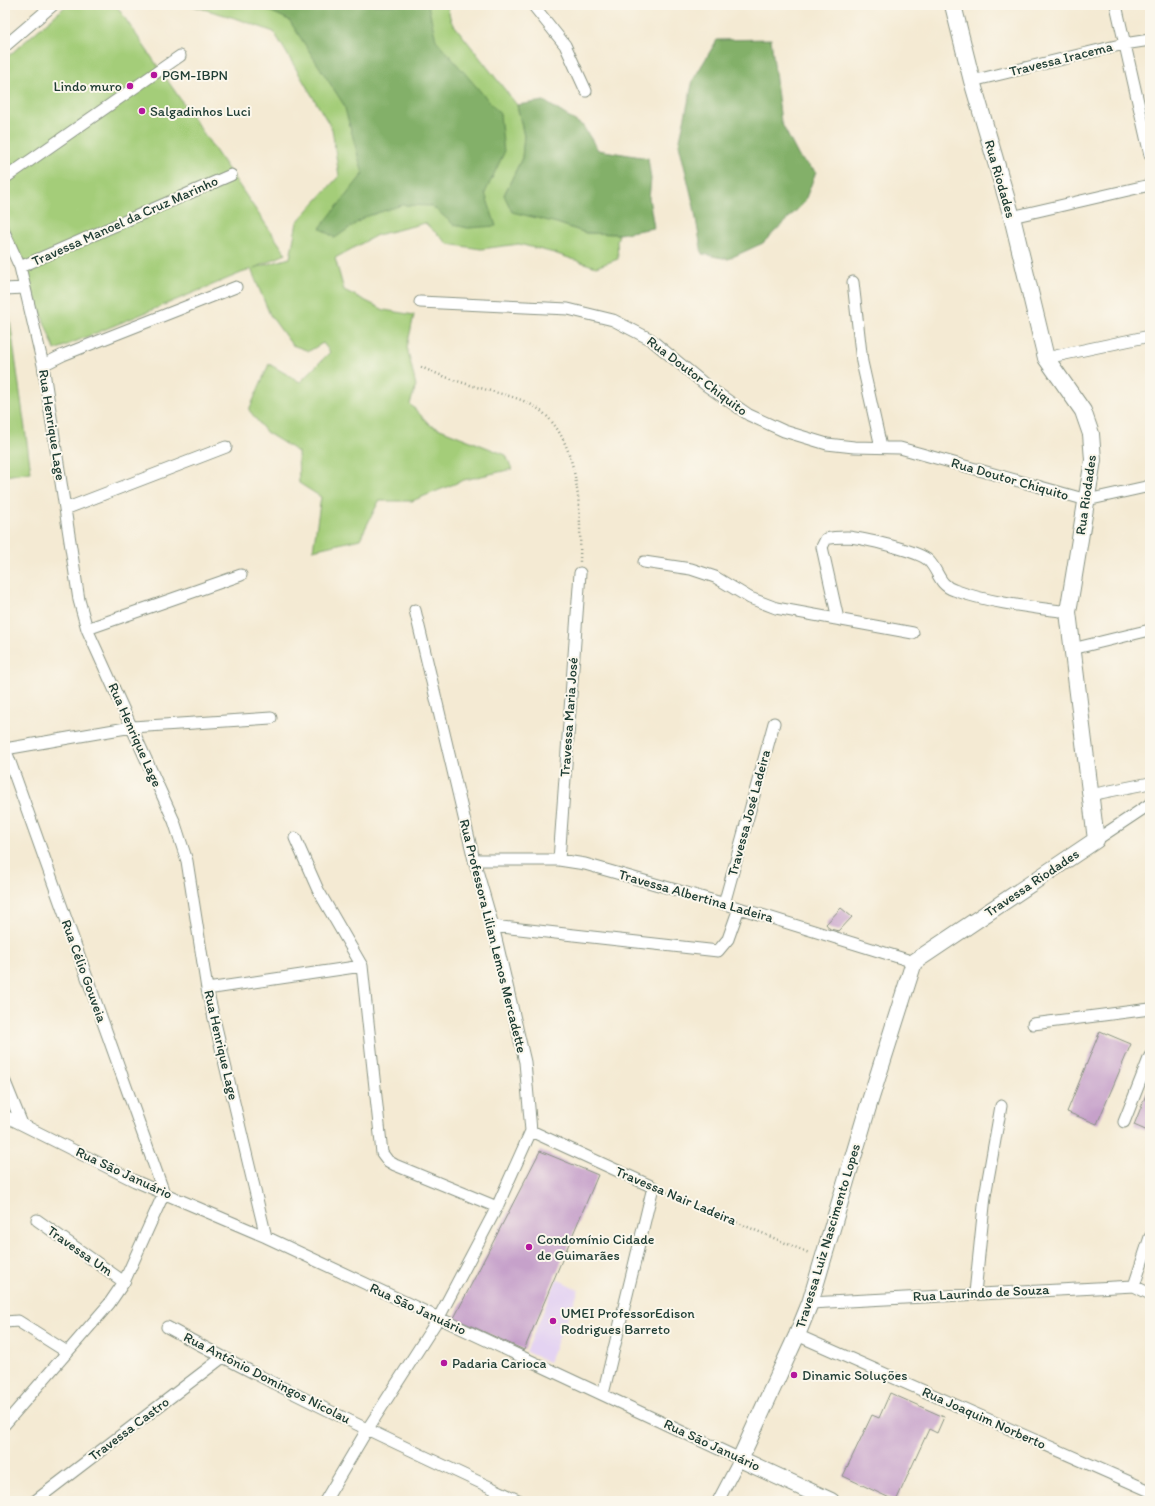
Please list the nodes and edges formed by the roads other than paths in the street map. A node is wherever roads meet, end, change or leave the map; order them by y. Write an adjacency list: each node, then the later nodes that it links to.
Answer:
1 (53, 5): 7 (street)
2 (533, 5): 10 (street)
3 (953, 5): 9 (street, Rua Riodades)
4 (1116, 5): 6 (street)
5 (1150, 40): 6 (street, Travessa Iracema)
6 (1124, 44): 9 (street, Travessa Iracema); 11 (street)
7 (5, 46)
8 (180, 56): 13 (street)
9 (972, 81): 15 (street, Rua Riodades)
10 (586, 91)
11 (1150, 155)
12 (231, 175): 17 (street, Travessa Manoel da Cruz Marinho)
13 (5, 178)
14 (1150, 185): 15 (street)
15 (1012, 217): 24 (street, Rua Riodades)
16 (5, 234): 17 (street, Rua Henrique Lage)
17 (20, 267): 20 (street, Rua Henrique Lage)
18 (853, 282): 27 (street)
19 (236, 287): 25 (street)
20 (24, 288): 21 (street); 25 (street, Rua Henrique Lage)
21 (5, 289)
22 (420, 302): 27 (street, Rua Doutor Chiquito)
23 (1150, 336): 24 (street)
24 (1046, 358): 29 (street, Rua Riodades)
25 (43, 366): 30 (street, Rua Henrique Lage)
26 (226, 447): 30 (street)
27 (880, 447): 29 (street, Rua Doutor Chiquito)
28 (1150, 486): 29 (street)
29 (1086, 500): 35 (street, Rua Riodades)
30 (65, 508): 37 (street, Rua Henrique Lage)
31 (644, 562): 36 (street)
32 (580, 573): 51 (street, Travessa Maria José)
33 (240, 575): 37 (street)
34 (414, 610): 50 (street, Rua Professora Lilian Lemos Mercadette)
35 (1068, 612): 36 (street); 40 (street, Rua Riodades)
36 (838, 619): 39 (street)
37 (87, 629): 43 (street, Rua Henrique Lage)
38 (1150, 630): 40 (street)
39 (913, 633)
40 (1072, 648): 46 (street, Rua Riodades)
41 (271, 718): 43 (street)
42 (774, 723): 52 (street, Travessa José Ladeira)
43 (132, 727): 44 (street); 57 (street, Rua Henrique Lage)
44 (5, 748): 67 (street, Rua Célio Gouveia)
45 (1150, 783): 46 (street)
46 (1090, 795): 49 (street, Rua Riodades)
47 (1150, 804): 49 (street, Travessa Riodades)
48 (295, 838): 56 (street)
49 (1096, 840): 55 (street, Travessa Riodades)
50 (474, 860): 51 (street, Travessa Albertina Ladeira); 54 (street, Rua Professora Lilian Lemos Mercadette)
51 (559, 860): 52 (street, Travessa Albertina Ladeira)
52 (724, 904): 53 (street, Travessa Albertina Ladeira)
53 (739, 908): 54 (street); 55 (street, Travessa Albertina Ladeira)
54 (493, 926): 66 (street, Rua Professora Lilian Lemos Mercadette)
55 (914, 962): 76 (street, Travessa Luiz Nascimento Lopes)
56 (362, 966): 57 (street); 68 (street)
57 (207, 989): 70 (street, Rua Henrique Lage)
58 (1150, 1009): 59 (street)
59 (1033, 1024)
60 (1150, 1056): 64 (street)
61 (5, 1082): 65 (street)
62 (1001, 1106): 74 (street)
63 (5, 1116): 65 (street, Rua São Januário)
64 (1124, 1122)
65 (22, 1124): 67 (street, Rua São Januário)
66 (531, 1131): 68 (street, Rua Professora Lilian Lemos Mercadette); 83 (street, Travessa Nair Ladeira)
67 (164, 1193): 70 (street, Rua São Januário); 72 (street)
68 (497, 1208): 77 (street, Rua Professora Lilian Lemos Mercadette)
69 (37, 1220): 72 (street, Travessa Um)
70 (266, 1237): 77 (street, Rua São Januário)
71 (1150, 1237): 73 (street)
72 (124, 1282): 81 (street)
73 (1134, 1286): 74 (street, Rua Laurindo de Souza); 75 (street, Rua Laurindo de Souza)
74 (975, 1293): 76 (street, Rua Laurindo de Souza)
75 (1150, 1294)
76 (810, 1303): 80 (street, Travessa Luiz Nascimento Lopes)
77 (438, 1319): 83 (street, Rua São Januário); 85 (street, Rua Professora Lilian Lemos Mercadette)
78 (5, 1322): 81 (street)
79 (167, 1327): 82 (street, Rua Antônio Domingos Nicolau)
80 (797, 1335): 86 (street, Travessa Luiz Nascimento Lopes); 87 (street, Rua Joaquim Norberto)
81 (67, 1352): 84 (street)
82 (222, 1357): 85 (street, Rua Antônio Domingos Nicolau); 88 (street, Travessa Castro)
83 (603, 1394): 86 (street, Rua São Januário)
84 (5, 1424)
85 (367, 1430): 89 (street, Rua Professora Lilian Lemos Mercadette); 90 (street, Rua Antônio Domingos Nicolau)
86 (740, 1459): 91 (street, Travessa Luiz Nascimento Lopes); 92 (street, Rua São Januário)
87 (1150, 1491)
88 (35, 1501)
89 (326, 1501)
90 (520, 1501)
91 (718, 1501)
92 (831, 1501)

